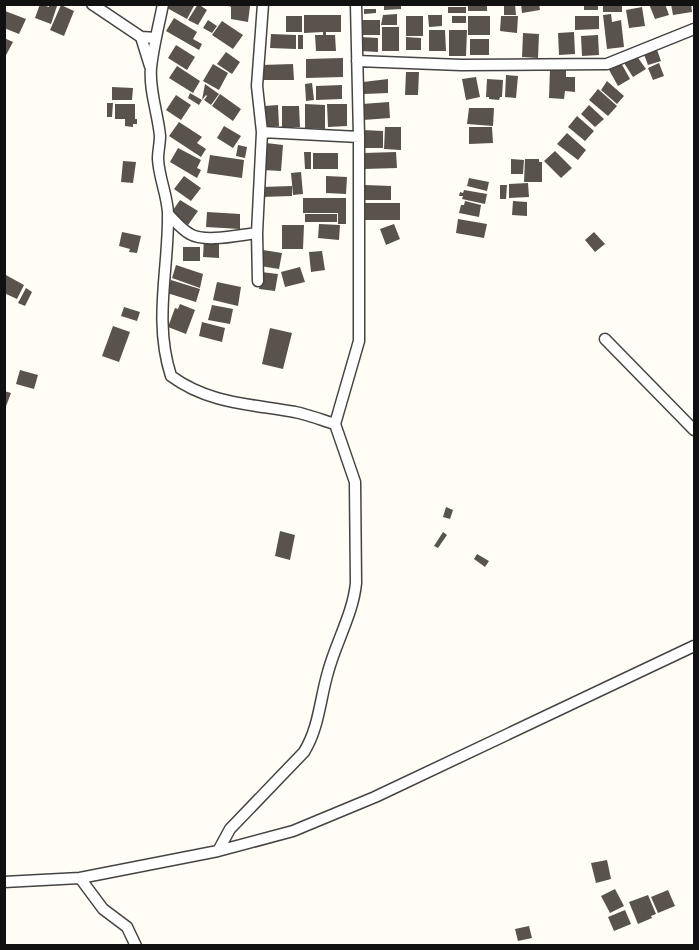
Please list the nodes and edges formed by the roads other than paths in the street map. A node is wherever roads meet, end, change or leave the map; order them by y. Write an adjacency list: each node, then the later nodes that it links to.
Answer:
1 (92, 4): 6 (street)
2 (163, 4): 7 (street)
3 (262, 4): 10 (street)
4 (356, 4): 8 (street)
5 (694, 29): 8 (street)
6 (141, 38): 7 (street); 9 (street)
7 (156, 38): 9 (street)
8 (357, 61): 11 (street)
9 (151, 70): 12 (street)
10 (262, 132): 11 (street); 13 (street)
11 (359, 137): 16 (street)
12 (168, 214): 13 (street); 16 (street)
13 (257, 233): 14 (street)
14 (258, 281)
15 (605, 339): 17 (street)
16 (335, 424): 19 (street)
17 (694, 430)
18 (694, 646): 19 (street)
19 (218, 850): 20 (street)
20 (80, 878): 21 (street); 22 (street)
21 (4, 882)
22 (136, 945)

